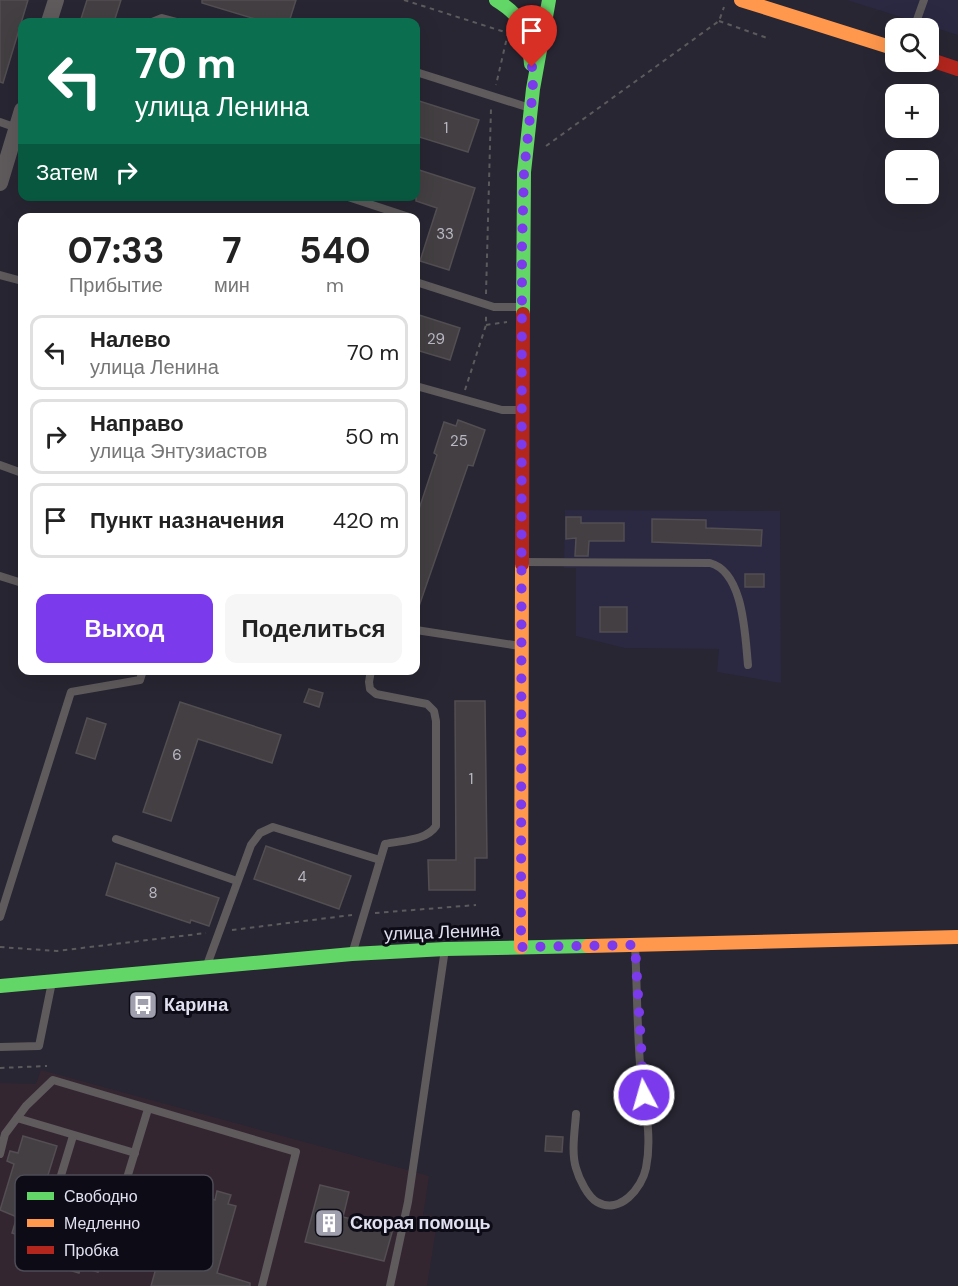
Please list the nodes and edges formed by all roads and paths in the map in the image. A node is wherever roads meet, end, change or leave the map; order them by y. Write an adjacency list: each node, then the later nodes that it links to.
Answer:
1 (56, 0): 9 (street)
2 (404, 0): 19 (path)
3 (496, 0): 18 (main road)
4 (549, 0): 11 (main road)
5 (559, 0): 11 (main road)
6 (726, 0): 12 (path)
7 (741, 0): 14 (main road)
8 (924, 0): 10 (lane)
9 (50, 18)
10 (918, 18)
11 (546, 21): 18 (main road)
12 (719, 21): 13 (path); 24 (path)
13 (770, 39)
14 (885, 46)
15 (939, 63): 16 (main road)
16 (958, 69)
17 (420, 73): 19 (lane)
18 (533, 89): 20 (main road)
19 (494, 97): 20 (lane); 31 (path)
20 (530, 108): 32 (main road)
21 (0, 122): 23 (lane)
22 (18, 124): 23 (street)
23 (17, 128): 25 (street)
24 (545, 147)
25 (0, 183)
26 (360, 201): 27 (lane)
27 (396, 213)
28 (0, 275): 29 (lane)
29 (18, 280)
30 (420, 283): 31 (lane)
31 (486, 304): 32 (lane); 33 (path)
32 (522, 314): 33 (path); 36 (main road)
33 (486, 325): 35 (path)
34 (420, 389): 35 (lane)
35 (462, 399): 36 (lane)
36 (523, 410): 39 (main road)
37 (0, 465): 38 (lane)
38 (18, 472)
39 (523, 562): 43 (main road); 44 (lane)
40 (0, 576): 41 (lane)
41 (18, 582)
42 (420, 631): 43 (lane)
43 (523, 646): 57 (main road)
44 (748, 665)
45 (142, 675): 52 (lane)
46 (370, 675): 48 (lane)
47 (116, 839): 49 (lane)
48 (380, 860): 49 (lane); 51 (lane)
49 (237, 881): 53 (lane)
50 (476, 904): 51 (path)
51 (365, 914): 53 (path); 59 (lane)
52 (0, 917)
53 (219, 931): 56 (path); 60 (lane)
54 (958, 937): 55 (main road, улица Ленина)
55 (635, 945): 57 (main road, улица Ленина); 67 (lane)
56 (0, 947)
57 (521, 947): 58 (main road, улица Ленина)
58 (445, 949): 59 (main road, улица Ленина); 75 (lane)
59 (352, 954): 60 (main road, улица Ленина)
60 (206, 968): 61 (main road, улица Ленина)
61 (52, 982): 62 (main road, улица Ленина); 63 (lane)
62 (0, 986)
63 (0, 1047)
64 (46, 1066): 65 (path)
65 (0, 1068)
66 (148, 1109): 68 (lane); 70 (lane); 74 (lane)
67 (576, 1114)
68 (17, 1118): 69 (lane); 71 (lane)
69 (73, 1136): 70 (lane); 72 (lane)
70 (135, 1153): 73 (lane)
71 (0, 1154)
72 (61, 1175)
73 (128, 1175)
74 (262, 1286)
75 (390, 1286)

